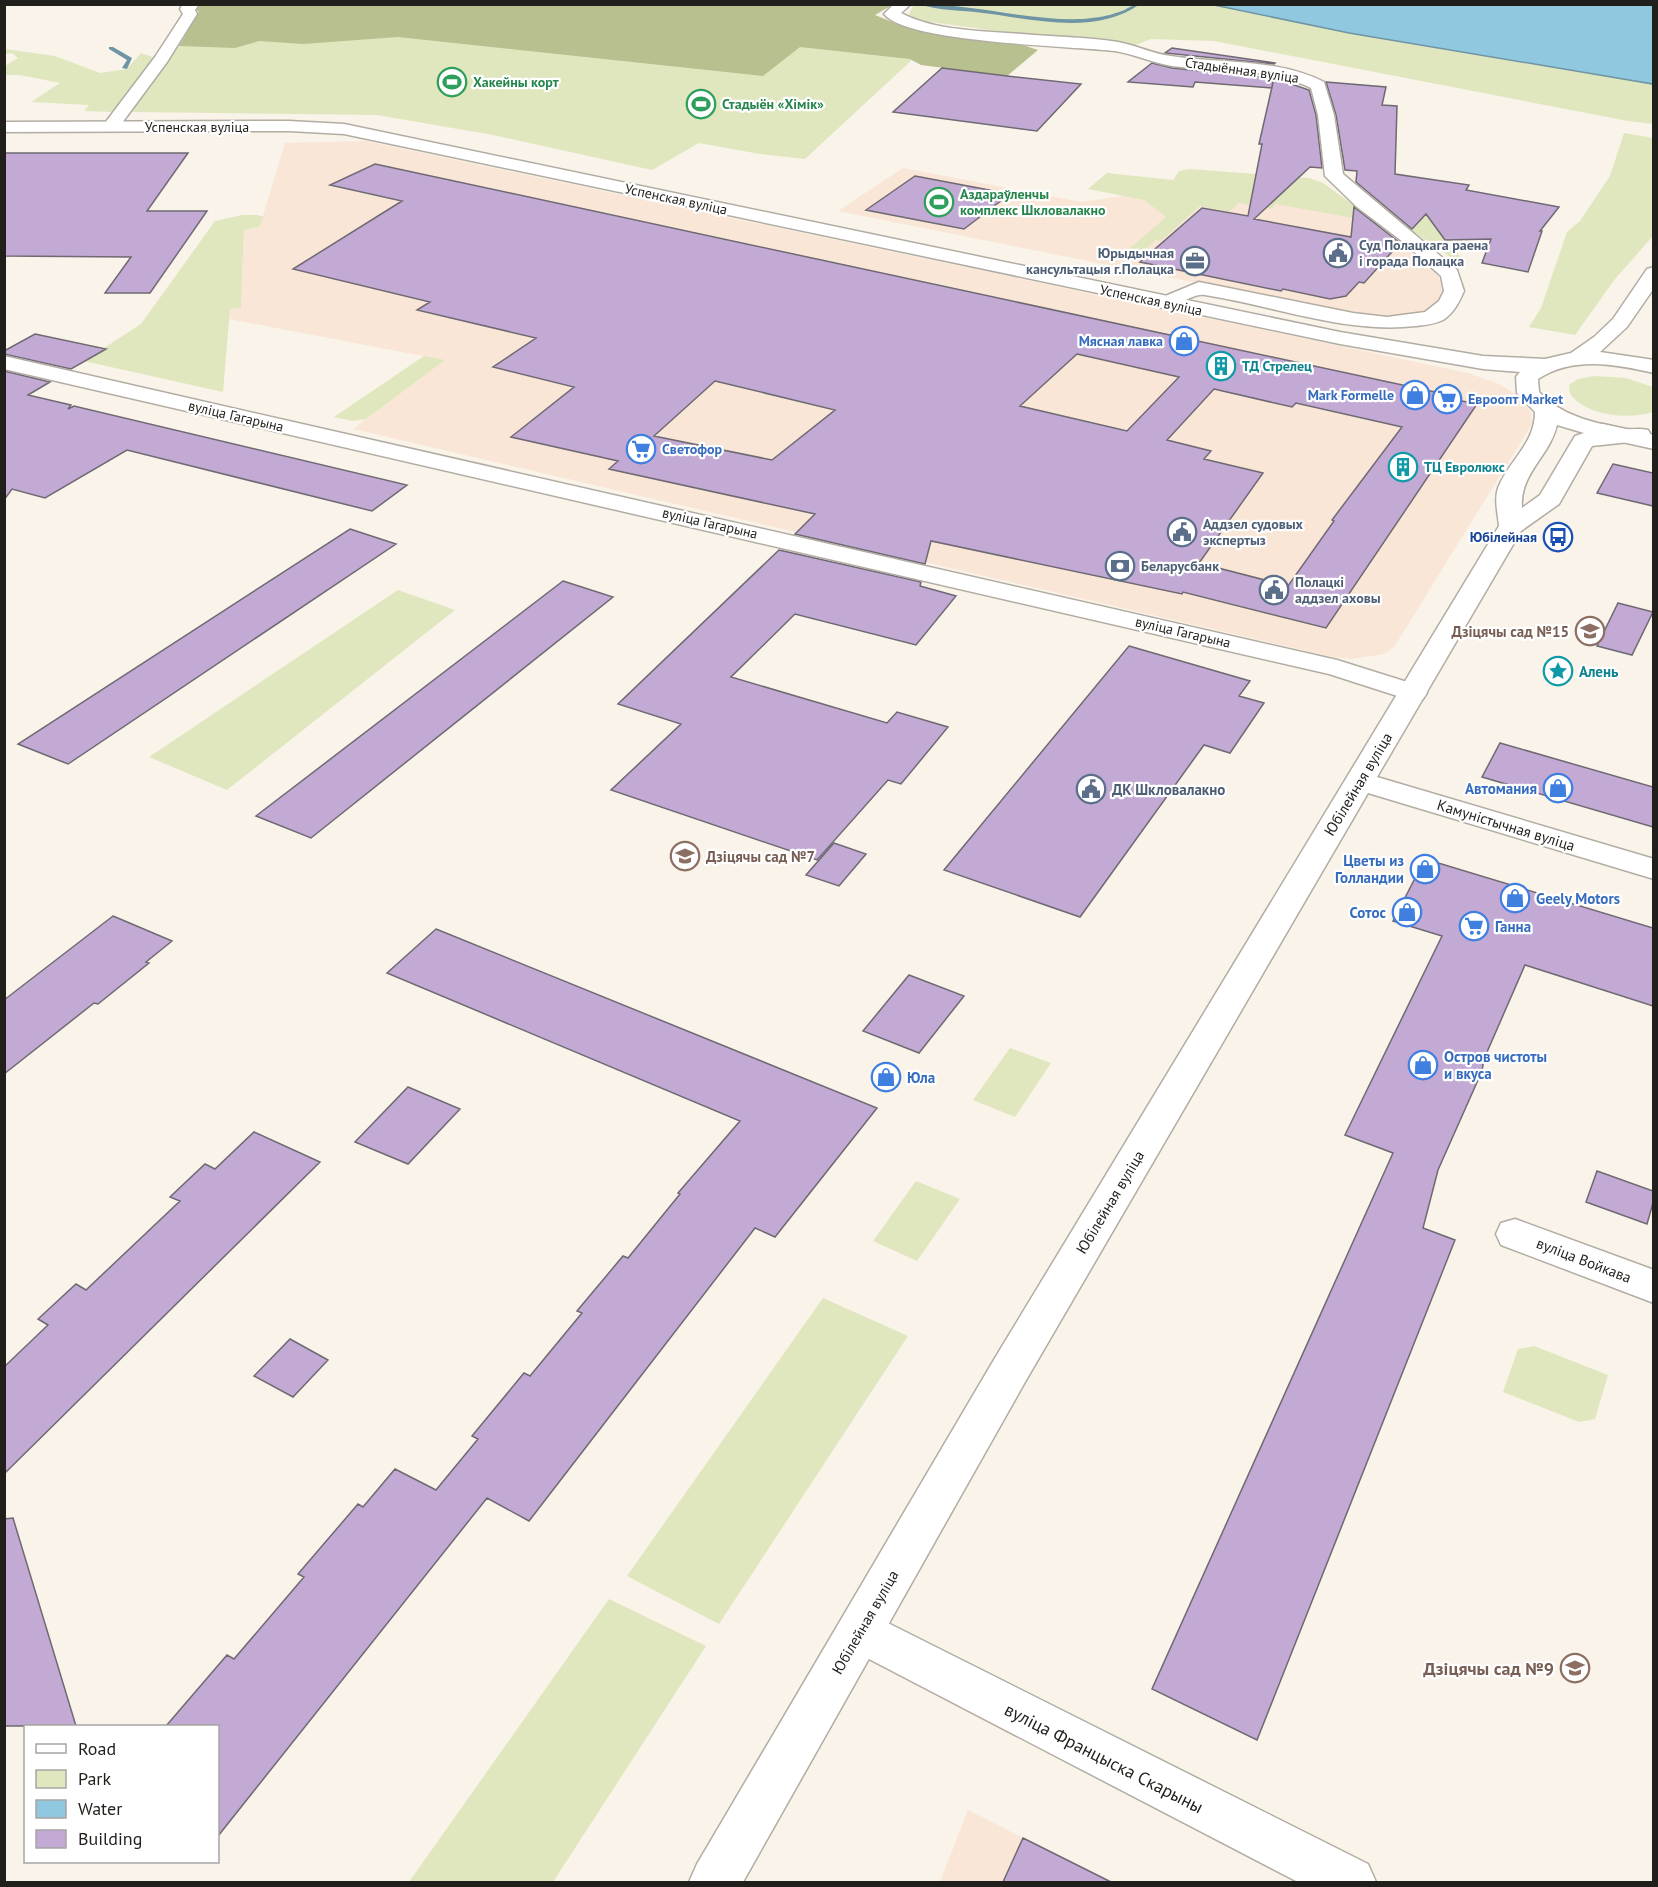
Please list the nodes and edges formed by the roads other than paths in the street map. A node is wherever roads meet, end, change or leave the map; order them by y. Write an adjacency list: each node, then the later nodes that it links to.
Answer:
1 (192, 4): 4 (main road)
2 (898, 8): 6 (main road, Стадыённая вуліца)
3 (4, 127): 4 (main road, Успенская вуліца)
4 (110, 127): 6 (main road, Успенская вуліца)
5 (1653, 273): 7 (main road)
6 (1165, 303): 8 (main road, Успенская вуліца)
7 (1620, 323): 9 (main road); 12 (main road)
8 (1340, 338): 11 (main road, Успенская вуліца); 13 (main road, Успенская вуліца)
9 (1576, 359): 11 (main road, Успенская вуліца); 12 (main road)
10 (4, 362): 17 (main road, вуліца Гагарына)
11 (1545, 365): 13 (main road)
12 (1648, 365)
13 (1528, 393): 14 (main road, Успенская вуліца)
14 (1546, 410): 15 (main road, Успенская вуліца); 16 (main road)
15 (1642, 437): 16 (main road, Юбілейная вуліца)
16 (1511, 526): 17 (main road, Юбілейная вуліца)
17 (1413, 693): 18 (main road, Юбілейная вуліца)
18 (1359, 781): 19 (main road, Камуністычная вуліца); 22 (main road, Юбілейная вуліца)
19 (1653, 869)
20 (1515, 1234): 21 (main road, вуліца Войкава)
21 (1653, 1287)
22 (860, 1631): 23 (main road, Юбілейная вуліца); 24 (main road, вуліца Францыска Скарыны)
23 (715, 1882)
24 (1350, 1882)

